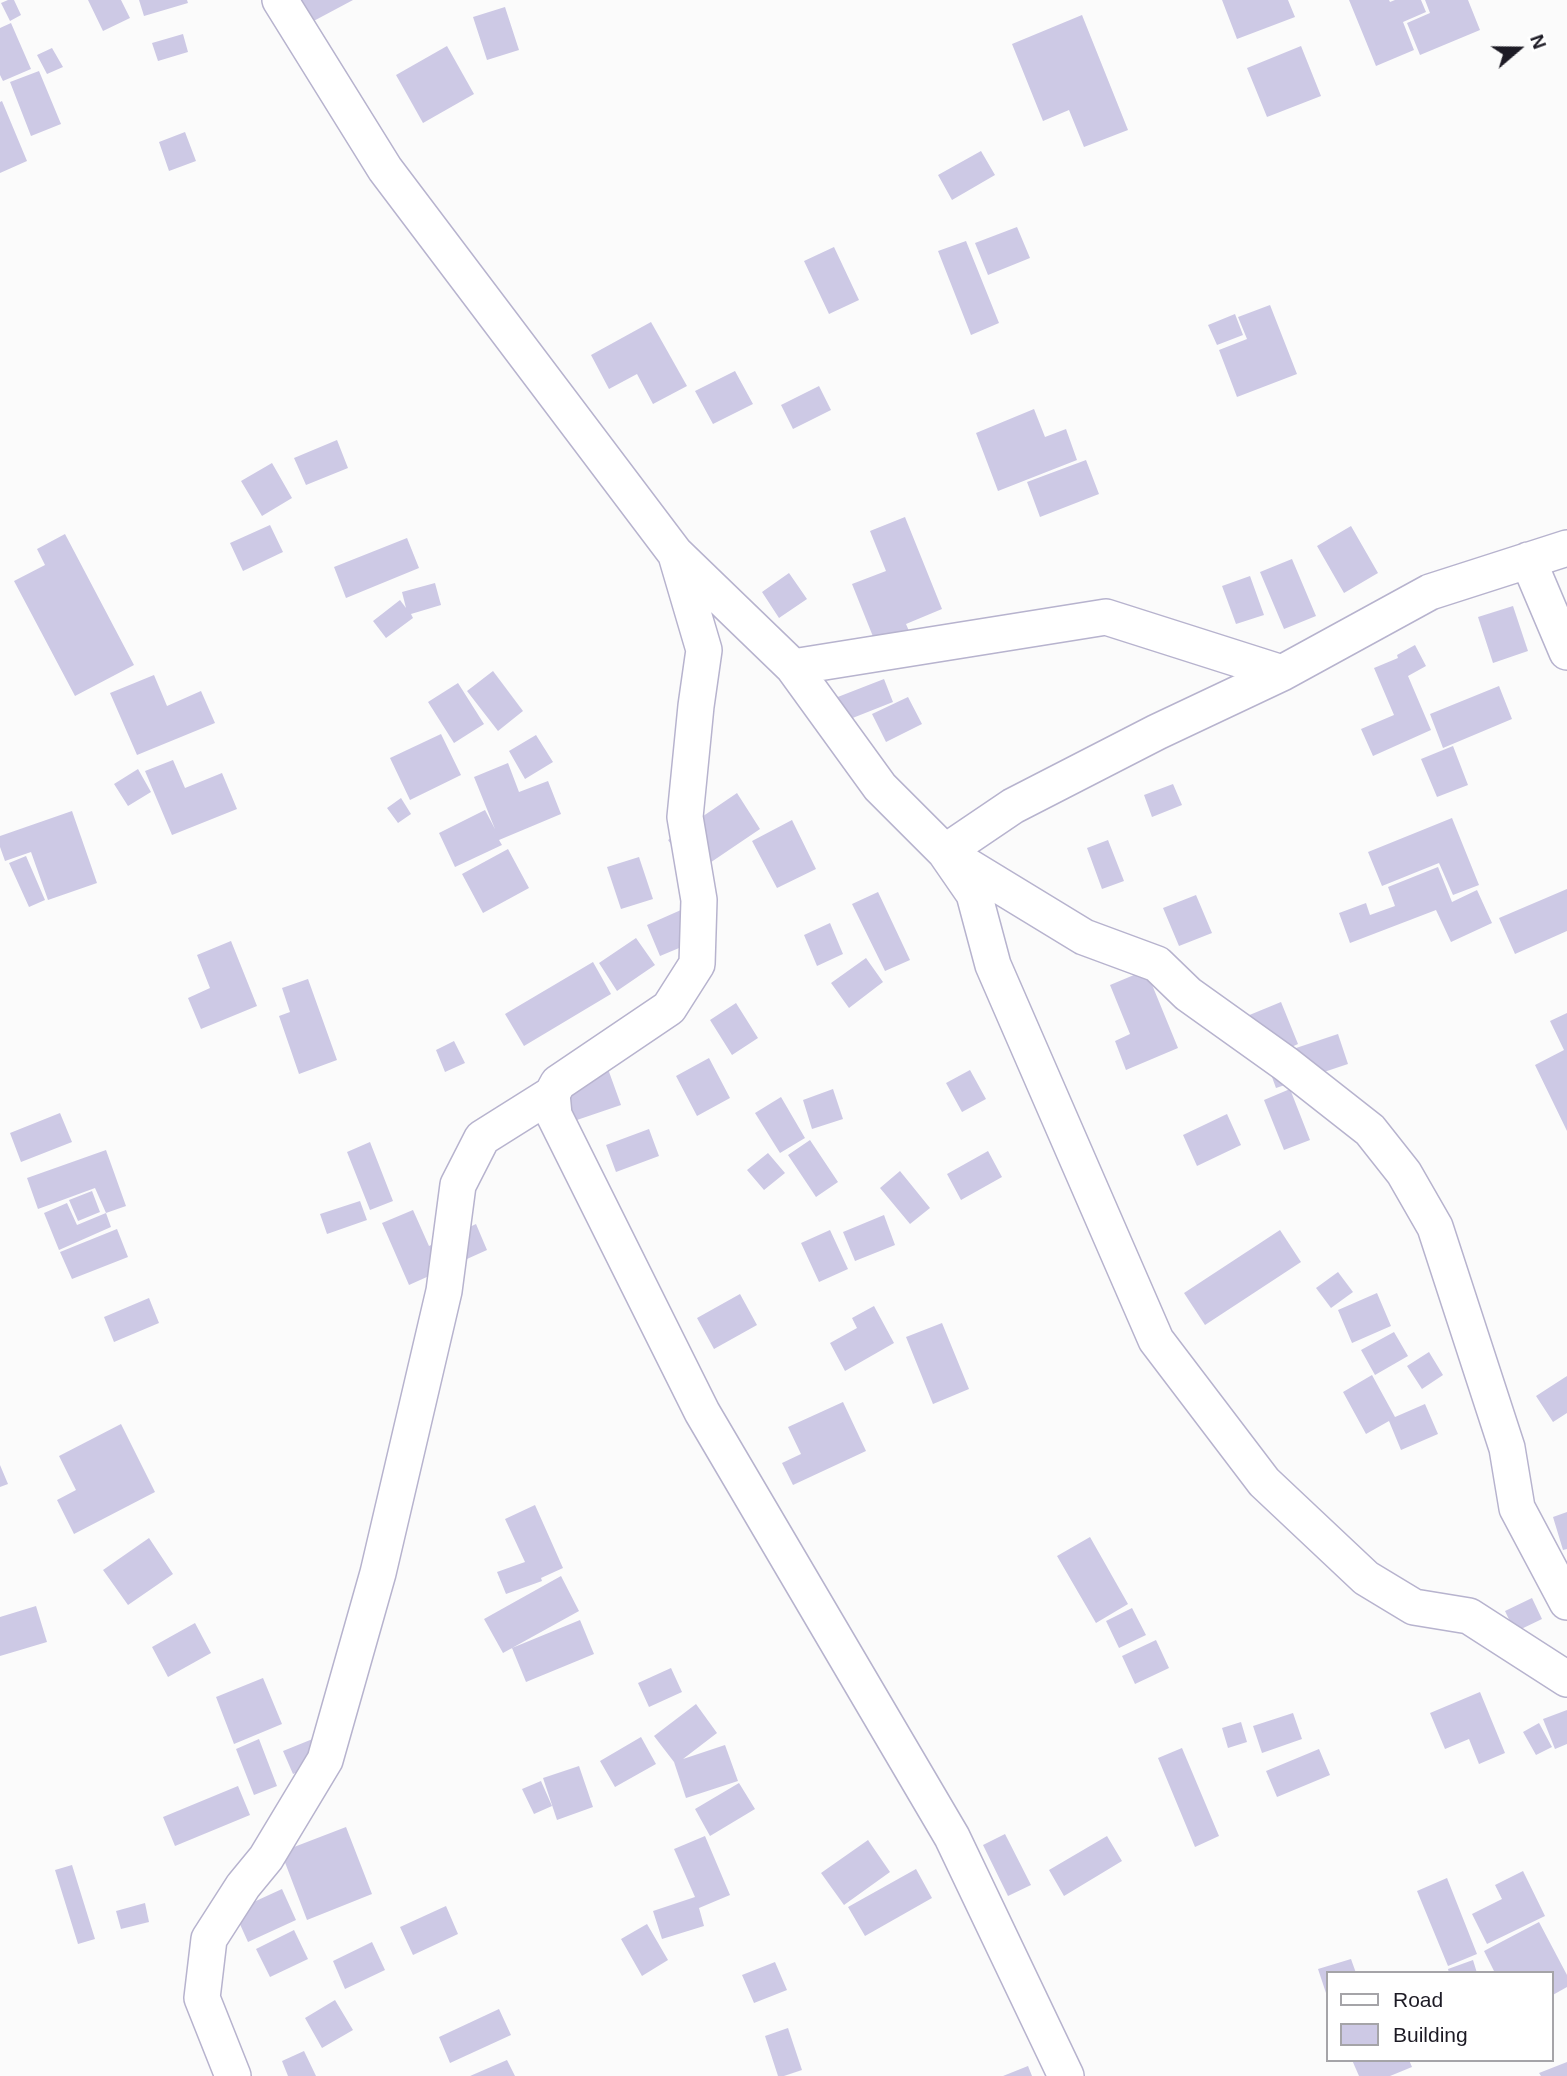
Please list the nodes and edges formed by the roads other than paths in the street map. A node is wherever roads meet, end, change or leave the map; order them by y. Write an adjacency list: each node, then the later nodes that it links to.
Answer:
1 (280, 0): 3 (street)
2 (1567, 548): 4 (street)
3 (675, 553): 6 (street); 9 (street)
4 (1528, 561): 5 (street); 7 (street)
5 (1567, 652)
6 (793, 667): 7 (street); 8 (street)
7 (1282, 673): 8 (street)
8 (945, 852): 10 (street); 11 (street)
9 (552, 1094): 12 (street); 13 (street)
10 (1567, 1602)
11 (1567, 1679)
12 (233, 2076)
13 (1066, 2076)

